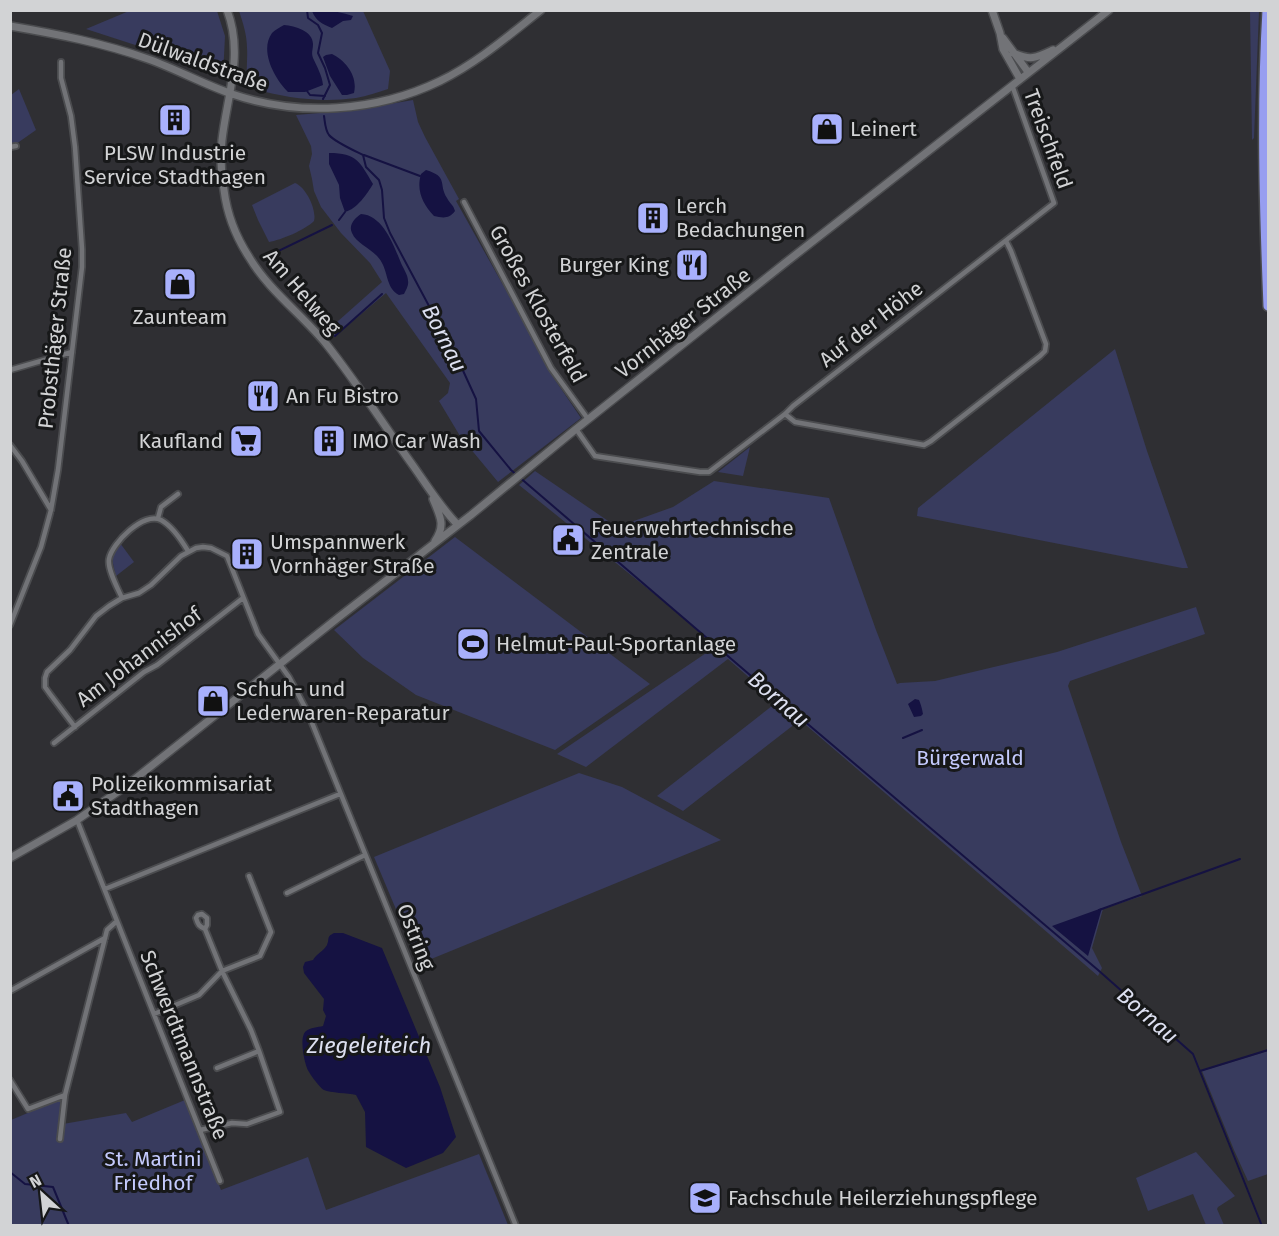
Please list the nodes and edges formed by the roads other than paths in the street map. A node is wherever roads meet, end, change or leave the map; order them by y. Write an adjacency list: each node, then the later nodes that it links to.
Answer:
1 (226, 10): 14 (main road, Am Helweg)
2 (541, 10): 14 (main road, Dülwaldstraße)
3 (992, 10): 7 (main road)
4 (1109, 10): 8 (main road, Vornhäger Straße)
5 (1268, 10): 18 (highway)
6 (10, 26): 14 (main road, Dülwaldstraße)
7 (1000, 33): 9 (main road); 12 (main road)
8 (1064, 45): 9 (main road); 11 (main road, Vornhäger Straße)
9 (1013, 53): 11 (main road)
10 (61, 62): 19 (street, Probsthäger Straße)
11 (1029, 72): 12 (main road, Vornhäger Straße)
12 (1020, 79): 13 (main road, Vornhäger Straße)
13 (1012, 86): 16 (street, Treischfeld); 22 (main road, Vornhäger Straße)
14 (230, 94): 25 (main road, Am Helweg)
15 (464, 202): 22 (street, Großes Klosterfeld)
16 (1054, 203): 17 (street, Auf der Höhe)
17 (1006, 241): 21 (street, Auf der Höhe); 21 (street)
18 (1269, 306)
19 (72, 352): 20 (street); 27 (street, Probsthäger Straße)
20 (10, 370)
21 (785, 414): 23 (street, Auf der Höhe)
22 (588, 419): 23 (main road, Vornhäger Straße)
23 (576, 429): 29 (main road, Vornhäger Straße)
24 (10, 445): 27 (street, Probsthäger Straße)
25 (428, 488): 29 (main road, Am Helweg); 30 (main road)
26 (178, 494): 28 (street)
27 (51, 510): 34 (street, Probsthäger Straße)
28 (158, 518): 31 (street); 32 (street)
29 (458, 525): 30 (main road, Vornhäger Straße)
30 (432, 546): 35 (main road, Vornhäger Straße)
31 (188, 551): 32 (street); 33 (street)
32 (122, 598): 36 (street)
33 (243, 598): 35 (street); 36 (street, Am Johannishof)
34 (10, 625)
35 (280, 663): 38 (street, Ostring); 39 (main road, Vornhäger Straße)
36 (75, 726): 37 (street, Am Johannishof)
37 (54, 743)
38 (340, 794): 40 (street, Ostring); 43 (street)
39 (77, 820): 41 (main road, Vornhäger Straße); 43 (street, Schwerdtmannstraße)
40 (365, 855): 44 (street); 58 (street, Ostring)
41 (10, 858)
42 (249, 876): 48 (street)
43 (105, 889): 45 (street, Schwerdtmannstraße)
44 (287, 893)
45 (117, 921): 47 (street); 50 (street, Schwerdtmannstraße)
46 (205, 929): 48 (street)
47 (105, 938): 49 (street); 54 (street)
48 (222, 971): 50 (street); 51 (street)
49 (10, 991)
50 (154, 1014): 55 (street, Schwerdtmannstraße)
51 (259, 1050): 52 (street); 55 (street)
52 (218, 1068)
53 (10, 1080): 54 (street)
54 (65, 1095): 56 (street)
55 (200, 1130): 57 (street, Schwerdtmannstraße)
56 (60, 1138)
57 (220, 1181)
58 (516, 1226)

